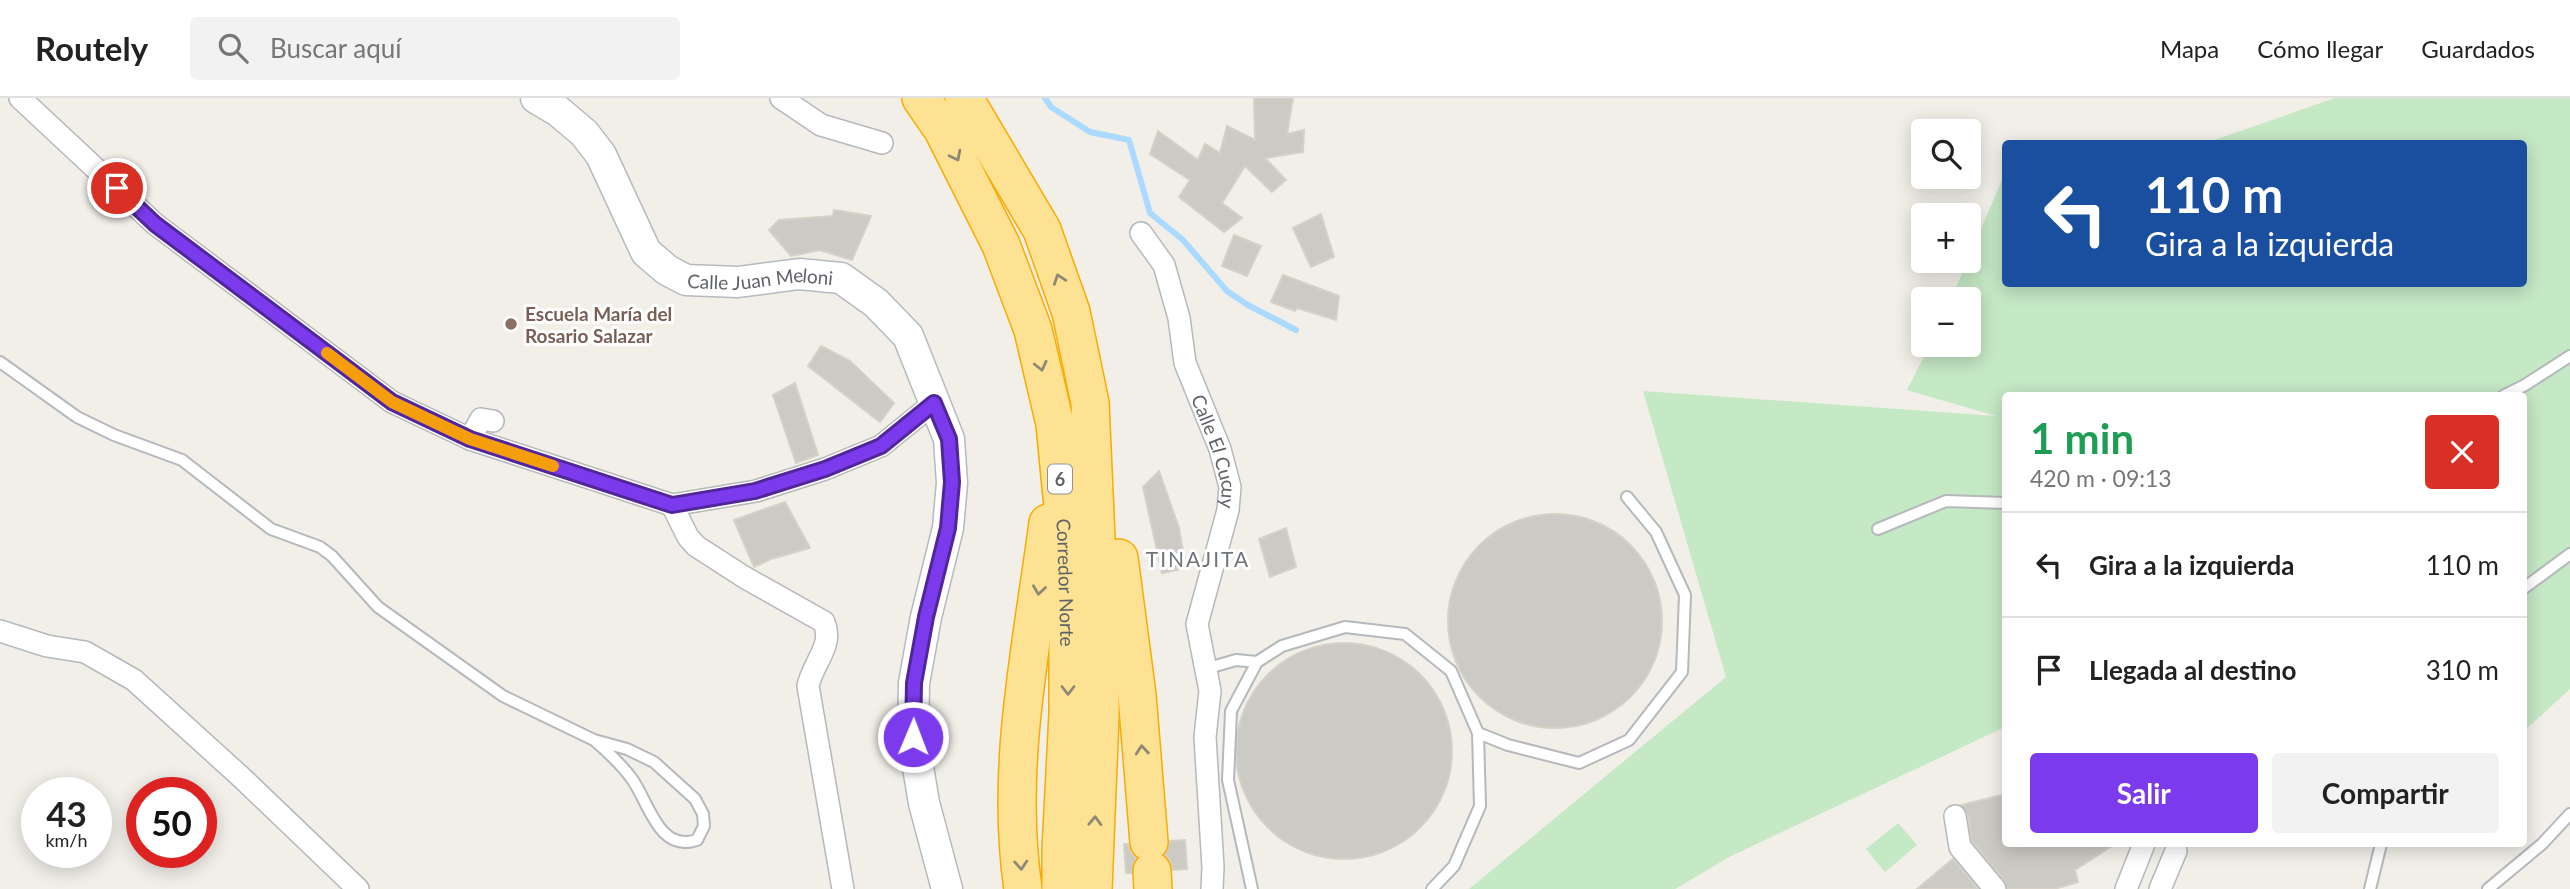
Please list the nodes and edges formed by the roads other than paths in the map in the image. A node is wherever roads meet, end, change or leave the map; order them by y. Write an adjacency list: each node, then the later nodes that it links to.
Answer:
1 (20, 98): 15 (street)
2 (536, 98): 11 (main road, Calle Juan Meloni)
3 (781, 98): 6 (street)
4 (921, 98): 14 (highway, Corredor Norte / 6, one-way to 14)
5 (964, 98): 12 (highway, Corredor Norte / 6, one-way to 5)
6 (882, 143)
7 (1141, 233): 24 (street, Calle El Cucuy)
8 (2570, 356): 10 (lane)
9 (0, 362): 26 (lane)
10 (2511, 392)
11 (934, 403): 18 (street); 35 (main road, Calle Juan Meloni)
12 (1090, 404): 32 (highway, one-way to 12); 38 (highway, Corredor Norte / 6, one-way to 12)
13 (493, 421): 15 (street)
14 (1055, 424): 36 (highway, one-way to 36); 37 (highway, Corredor Norte / 6, one-way to 37)
15 (470, 439): 18 (street)
16 (1628, 497): 25 (lane)
17 (2002, 503): 19 (lane)
18 (672, 505): 34 (street)
19 (1878, 529)
20 (2570, 554): 21 (lane)
21 (2527, 586)
22 (0, 631): 33 (street)
23 (1257, 662): 24 (lane); 25 (lane); 40 (lane)
24 (1205, 669): 39 (street, Calle El Cucuy)
25 (1478, 733): 41 (lane)
26 (594, 740): 26 (lane)
27 (2570, 814): 46 (lane)
28 (1955, 816): 42 (street)
29 (2143, 847): 43 (street)
30 (2380, 847): 45 (lane)
31 (2176, 851): 44 (street)
32 (1152, 868)
33 (358, 889)
34 (843, 889)
35 (947, 889)
36 (1023, 889)
37 (1061, 889)
38 (1093, 889)
39 (1212, 889)
40 (1252, 889)
41 (1432, 889)
42 (1995, 889)
43 (2126, 889)
44 (2160, 889)
45 (2370, 889)
46 (2488, 889)

